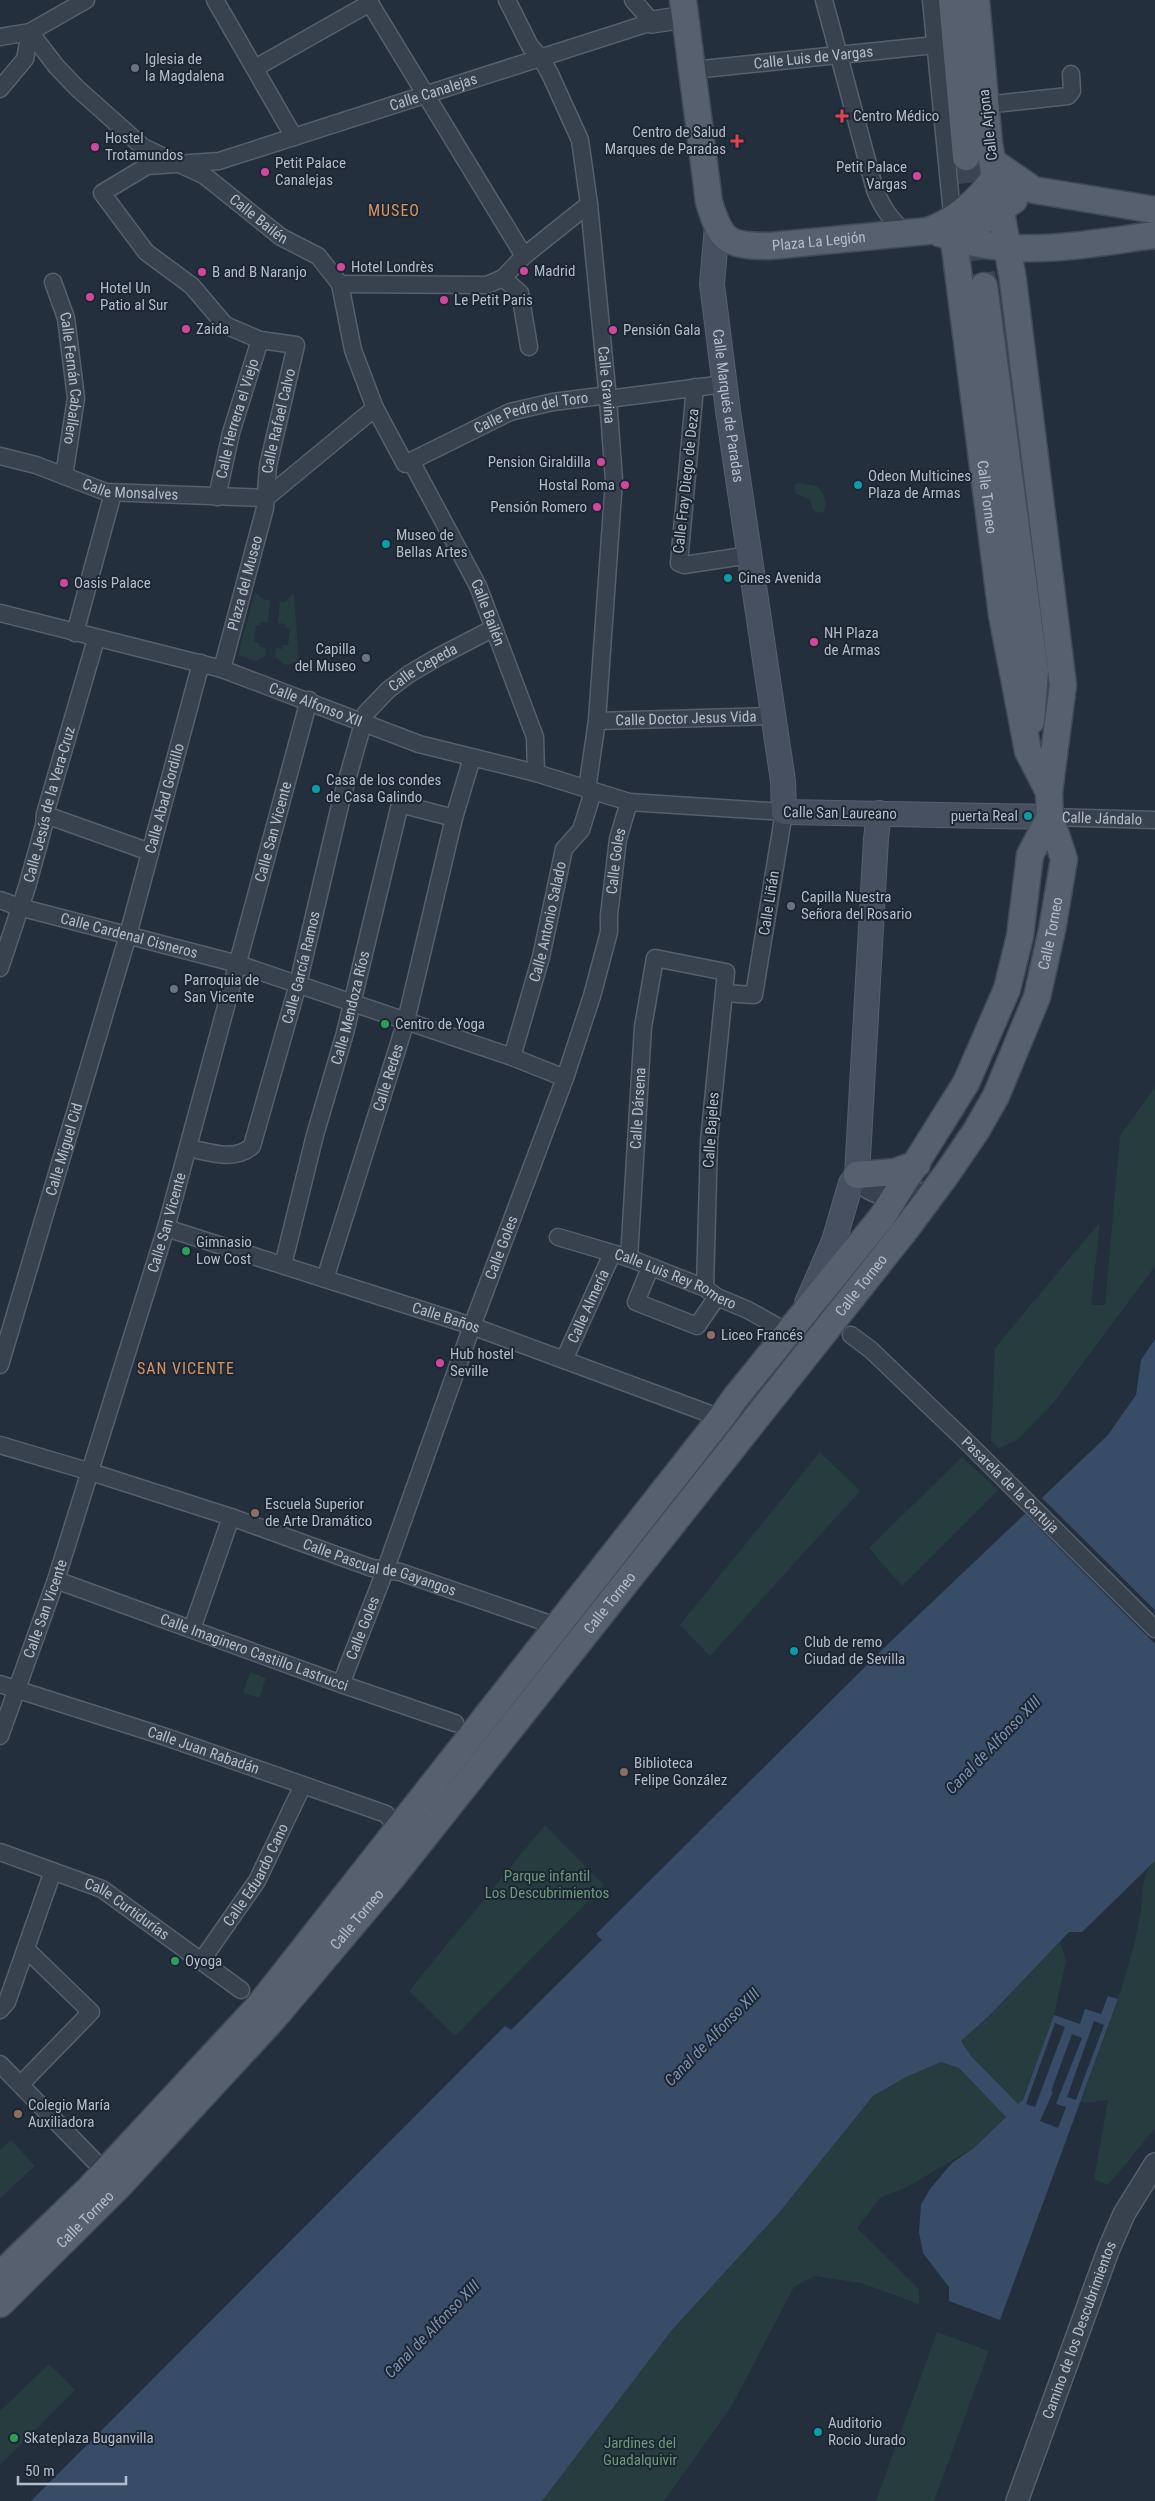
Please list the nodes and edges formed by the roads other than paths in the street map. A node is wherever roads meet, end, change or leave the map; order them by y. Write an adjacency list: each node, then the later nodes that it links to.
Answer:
1 (86, 0): 12 (street)
2 (215, 0): 17 (street)
3 (507, 0): 16 (street, Calle Gravina)
4 (633, 0): 11 (street)
5 (824, 0): 15 (street)
6 (931, 0): 14 (street)
7 (952, 0): 24 (main road, Calle Arjona)
8 (976, 0): 22 (main road, Calle Arjona)
9 (369, 2): 17 (street); 21 (street)
10 (684, 8): 11 (street, Calle Canalejas); 18 (main road, Calle Marqués de Paradas)
11 (652, 22): 16 (street, Calle Canalejas)
12 (30, 32): 13 (street); 20 (street); 25 (street, Calle Bailén)
13 (0, 37)
14 (935, 44): 15 (street, Calle Luis de Vargas); 32 (street)
15 (838, 54): 18 (street, Calle Luis de Vargas); 33 (street)
16 (541, 58): 21 (street, Calle Canalejas); 28 (street, Calle Gravina)
17 (255, 68): 23 (street)
18 (693, 70): 31 (main road, Calle Marqués de Paradas)
19 (1072, 74): 22 (street)
20 (0, 89)
21 (426, 95): 23 (street, Calle Canalejas); 36 (street)
22 (985, 105): 26 (main road, Calle Arjona)
23 (294, 137): 25 (street, Calle Canalejas)
24 (966, 157)
25 (181, 163): 39 (street, Calle Bailén); 41 (street, Calle Canalejas)
26 (993, 170): 27 (main road); 29 (main road, Calle Arjona); 32 (main road)
27 (1034, 190): 29 (main road); 30 (main road)
28 (588, 204): 36 (street); 45 (street, Calle Gravina)
29 (1000, 208): 32 (main road); 35 (main road, Calle Arjona)
30 (1155, 210)
31 (716, 226): 33 (main road, Plaza La Legión); 43 (main road, Calle Marqués de Paradas)
32 (953, 228): 33 (main road); 35 (main road); 66 (main road, Calle Torneo)
33 (917, 232)
34 (1155, 235): 35 (main road)
35 (1008, 248): 65 (main road, Calle Torneo)
36 (524, 256): 37 (street)
37 (503, 278): 39 (street); 42 (street)
38 (53, 282): 49 (street, Calle Fernán Caballero)
39 (340, 284): 46 (street, Calle Bailén)
40 (984, 286): 60 (main road, Calle Torneo)
41 (260, 340): 51 (street, Calle Herrera el Viejo); 52 (street, Calle Rafael Calvo)
42 (529, 347)
43 (724, 384): 44 (street, Calle Pedro del Toro); 53 (main road, Calle Marqués de Paradas)
44 (695, 387): 45 (street, Calle Pedro del Toro); 53 (street, Calle Fray Diego de Deza)
45 (608, 399): 48 (street, Calle Pedro del Toro); 63 (street, Calle Gravina)
46 (375, 408): 48 (street, Calle Bailén); 52 (street)
47 (0, 456): 49 (street, Calle Monsalves)
48 (408, 462): 55 (street, Calle Bailén)
49 (64, 476): 50 (street, Calle Monsalves)
50 (113, 493): 51 (street, Calle Monsalves); 56 (street)
51 (216, 497): 52 (street, Calle Monsalves)
52 (266, 498): 59 (street, Plaza del Museo)
53 (750, 555): 62 (main road, Calle Marqués de Paradas)
54 (0, 613): 56 (street, Calle Alfonso XII)
55 (494, 628): 64 (street, Calle Cepeda); 68 (street, Calle Bailén)
56 (75, 633): 57 (street, Calle Alfonso XII)
57 (96, 639): 58 (street, Calle Alfonso XII); 74 (street, Calle Jesús de la Vera-Cruz)
58 (201, 663): 59 (street, Calle Alfonso XII); 77 (street, Calle Abad Gordillo)
59 (222, 669): 61 (street, Calle Alfonso XII)
60 (1035, 671): 65 (main road, Calle Torneo); 66 (main road, Calle Torneo)
61 (309, 700): 64 (street, Calle Alfonso XII); 81 (street, Calle San Vicente)
62 (774, 716): 63 (street, Calle Doctor Jesus Vida); 72 (main road, Calle Marqués de Paradas)
63 (597, 721): 69 (street, Calle Gravina)
64 (365, 723): 67 (street, Calle Alfonso XII); 84 (street, Calle García Ramos)
65 (1058, 726): 71 (main road, Calle Torneo)
66 (1028, 751): 71 (main road, Calle Torneo)
67 (472, 758): 68 (street, Calle Alfonso XII); 75 (street, Calle Redes)
68 (536, 773): 69 (street, Calle Alfonso XII)
69 (590, 790): 70 (street, Calle Alfonso XII); 88 (street, Calle Antonio Salado)
70 (629, 802): 72 (street, Calle San Laureano); 89 (street, Calle Goles)
71 (1050, 805): 73 (main road, Calle San Laureano); 76 (street, Calle Jándalo); 92 (main road, Calle Torneo)
72 (784, 812): 73 (main road, Calle San Laureano); 85 (street, Calle Liñán)
73 (879, 813): 91 (main road, Calle Torneo)
74 (46, 815): 77 (street); 79 (street, Calle Jesús de la Vera-Cruz)
75 (454, 818): 86 (street, Calle Mendoza Ríos); 87 (street, Calle Redes)
76 (1155, 820)
77 (150, 852): 80 (street, Calle Abad Gordillo)
78 (0, 900): 79 (street, Calle Cardenal Cisneros)
79 (19, 907): 80 (street, Calle Cardenal Cisneros); 82 (street, Calle Jesús de la Vera-Cruz)
80 (128, 935): 81 (street, Calle Cardenal Cisneros); 105 (street, Calle Miguel Cid)
81 (238, 964): 84 (street, Calle Cardenal Cisneros); 90 (street, Calle San Vicente)
82 (0, 968)
83 (726, 972): 85 (street, Calle Bajeles); 96 (street, Calle Dársena)
84 (298, 984): 86 (street, Calle Cardenal Cisneros); 90 (street, Calle García Ramos)
85 (724, 993): 100 (street, Calle Bajeles)
86 (353, 1001): 87 (street, Calle Cardenal Cisneros); 97 (street, Calle Mendoza Ríos)
87 (406, 1021): 88 (street, Calle Cardenal Cisneros); 99 (street, Calle Redes)
88 (512, 1057): 89 (street, Calle Cardenal Cisneros)
89 (565, 1078): 101 (street, Calle Goles)
90 (188, 1148): 93 (street, Calle San Vicente)
91 (864, 1175): 92 (main road); 92 (street); 102 (main road, Calle Torneo)
92 (914, 1191): 102 (main road, Calle Torneo); 103 (main road, Calle Torneo)
93 (166, 1228): 97 (street, Calle Baños); 108 (street, Calle San Vicente)
94 (558, 1237): 95 (street, Calle Luis Rey Romero)
95 (612, 1254): 96 (street, Calle Luis Rey Romero); 104 (street, Calle Almería)
96 (629, 1258): 98 (street, Calle Luis Rey Romero)
97 (283, 1264): 99 (street, Calle Baños)
98 (650, 1268): 100 (street, Calle Luis Rey Romero); 100 (street)
99 (325, 1279): 101 (street, Calle Baños)
100 (711, 1293): 102 (street, Calle Luis Rey Romero)
101 (472, 1326): 104 (street, Calle Baños); 110 (street, Calle Goles)
102 (795, 1326): 106 (main road, Calle Torneo)
103 (849, 1333): 114 (street, Pasarela de la Cartuja); 131 (main road, Calle Torneo)
104 (564, 1360): 106 (street, Calle Baños)
105 (0, 1365)
106 (721, 1418): 112 (main road, Calle Torneo)
107 (0, 1446): 108 (street, Calle Pascual de Gayangos)
108 (91, 1472): 109 (street, Calle Pascual de Gayangos); 111 (street, Calle San Vicente)
109 (231, 1517): 110 (street, Calle Pascual de Gayangos); 113 (street)
110 (385, 1571): 112 (street, Calle Pascual de Gayangos); 116 (street, Calle Goles)
111 (56, 1580): 113 (street, Calle Imaginero Castillo Lastrucci); 117 (street, Calle San Vicente)
112 (559, 1627): 121 (main road, Calle Torneo)
113 (192, 1629): 116 (street, Calle Imaginero Castillo Lastrucci)
114 (1155, 1629)
115 (0, 1684): 117 (street, Calle Juan Rabadán)
116 (341, 1684): 118 (street, Calle Imaginero Castillo Lastrucci)
117 (18, 1690): 119 (street, Calle San Vicente); 120 (street, Calle Juan Rabadán)
118 (454, 1723)
119 (0, 1736)
120 (303, 1785): 121 (street, Calle Juan Rabadán); 125 (street, Calle Eduardo Cano)
121 (398, 1829): 131 (main road, Calle Torneo)
122 (0, 1852): 123 (street, Calle Curtidurías)
123 (53, 1871): 124 (street); 125 (street, Calle Curtidurías)
124 (26, 1949): 127 (street); 129 (street)
125 (202, 1960): 126 (street, Calle Curtidurías)
126 (241, 1990)
127 (0, 2010)
128 (0, 2064): 129 (street)
129 (21, 2084): 131 (street)
130 (1155, 2164): 134 (street, Camino de los Descubrimientos)
131 (112, 2179): 132 (main road, Calle Torneo); 133 (main road, Calle Torneo)
132 (0, 2275)
133 (0, 2304)
134 (1017, 2501)

